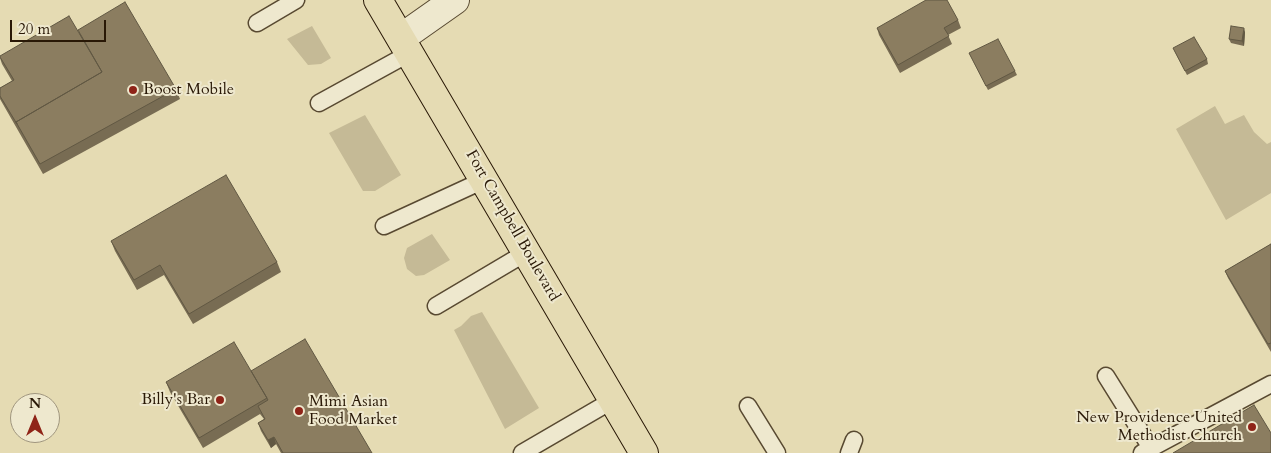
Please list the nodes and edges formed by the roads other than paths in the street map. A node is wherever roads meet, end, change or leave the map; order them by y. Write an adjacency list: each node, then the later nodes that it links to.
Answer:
1 (296, 0): 4 (lane)
2 (378, 0): 5 (highway, Fort Campbell Boulevard)
3 (455, 0): 5 (street)
4 (257, 23)
5 (405, 45): 6 (lane); 7 (highway, Fort Campbell Boulevard)
6 (319, 104)
7 (484, 180): 8 (lane); 9 (highway, Fort Campbell Boulevard)
8 (384, 226)
9 (527, 252): 10 (lane); 13 (highway, Fort Campbell Boulevard)
10 (436, 306)
11 (1106, 376): 15 (lane)
12 (1271, 384): 15 (lane)
13 (614, 400): 16 (lane); 17 (highway, Fort Campbell Boulevard)
14 (748, 406): 18 (lane)
15 (1146, 450)
16 (522, 453)
17 (644, 453)
18 (777, 453)

